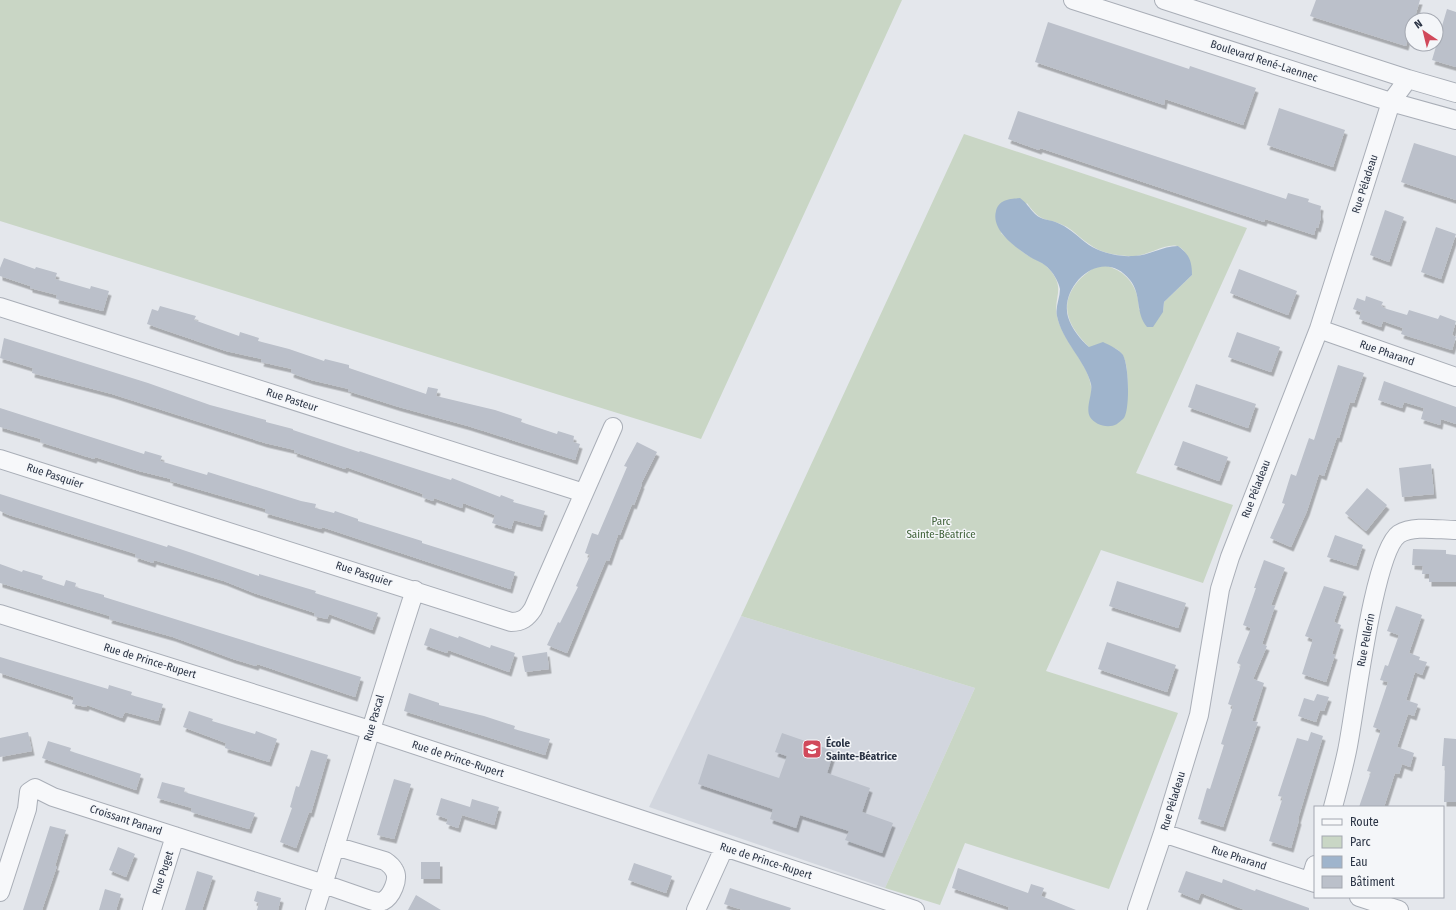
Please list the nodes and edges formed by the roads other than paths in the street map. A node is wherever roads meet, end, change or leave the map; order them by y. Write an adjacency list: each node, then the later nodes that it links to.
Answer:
1 (1073, 0): 5 (street, Boulevard René-Laennec)
2 (1164, 0): 3 (street)
3 (1408, 79): 4 (street); 5 (street, Rue Péladeau)
4 (1456, 93)
5 (1391, 102): 6 (street, Boulevard René-Laennec); 8 (street, Rue Péladeau)
6 (1456, 120)
7 (0, 307): 12 (street, Rue Pasteur)
8 (1319, 329): 9 (street, Rue Pharand); 18 (street, Rue Péladeau)
9 (1456, 377)
10 (613, 427): 12 (street, Rue Pasquier)
11 (0, 459): 14 (street, Rue Pasquier)
12 (584, 493): 14 (street, Rue Pasquier)
13 (1456, 530): 17 (street, Rue Pellerin)
14 (415, 590): 16 (street, Rue Pascal)
15 (0, 614): 16 (street, Rue de Prince-Rupert)
16 (370, 730): 20 (street, Rue Pascal); 21 (street, Rue de Prince-Rupert)
17 (1333, 806)
18 (1164, 833): 22 (street, Rue Pharand); 30 (street, Rue Péladeau)
19 (175, 836): 23 (street, Croissant Panard); 24 (street, Croissant Panard); 26 (street, Rue Puget)
20 (335, 846): 23 (street, Rue Pascal); 23 (street)
21 (724, 848): 28 (street); 29 (street, Rue de Prince-Rupert)
22 (1313, 876)
23 (324, 884): 27 (street, Rue Pascal)
24 (0, 892)
25 (1362, 898): 31 (street)
26 (152, 910)
27 (315, 910)
28 (696, 910)
29 (915, 910)
30 (1137, 910)
31 (1399, 910)

